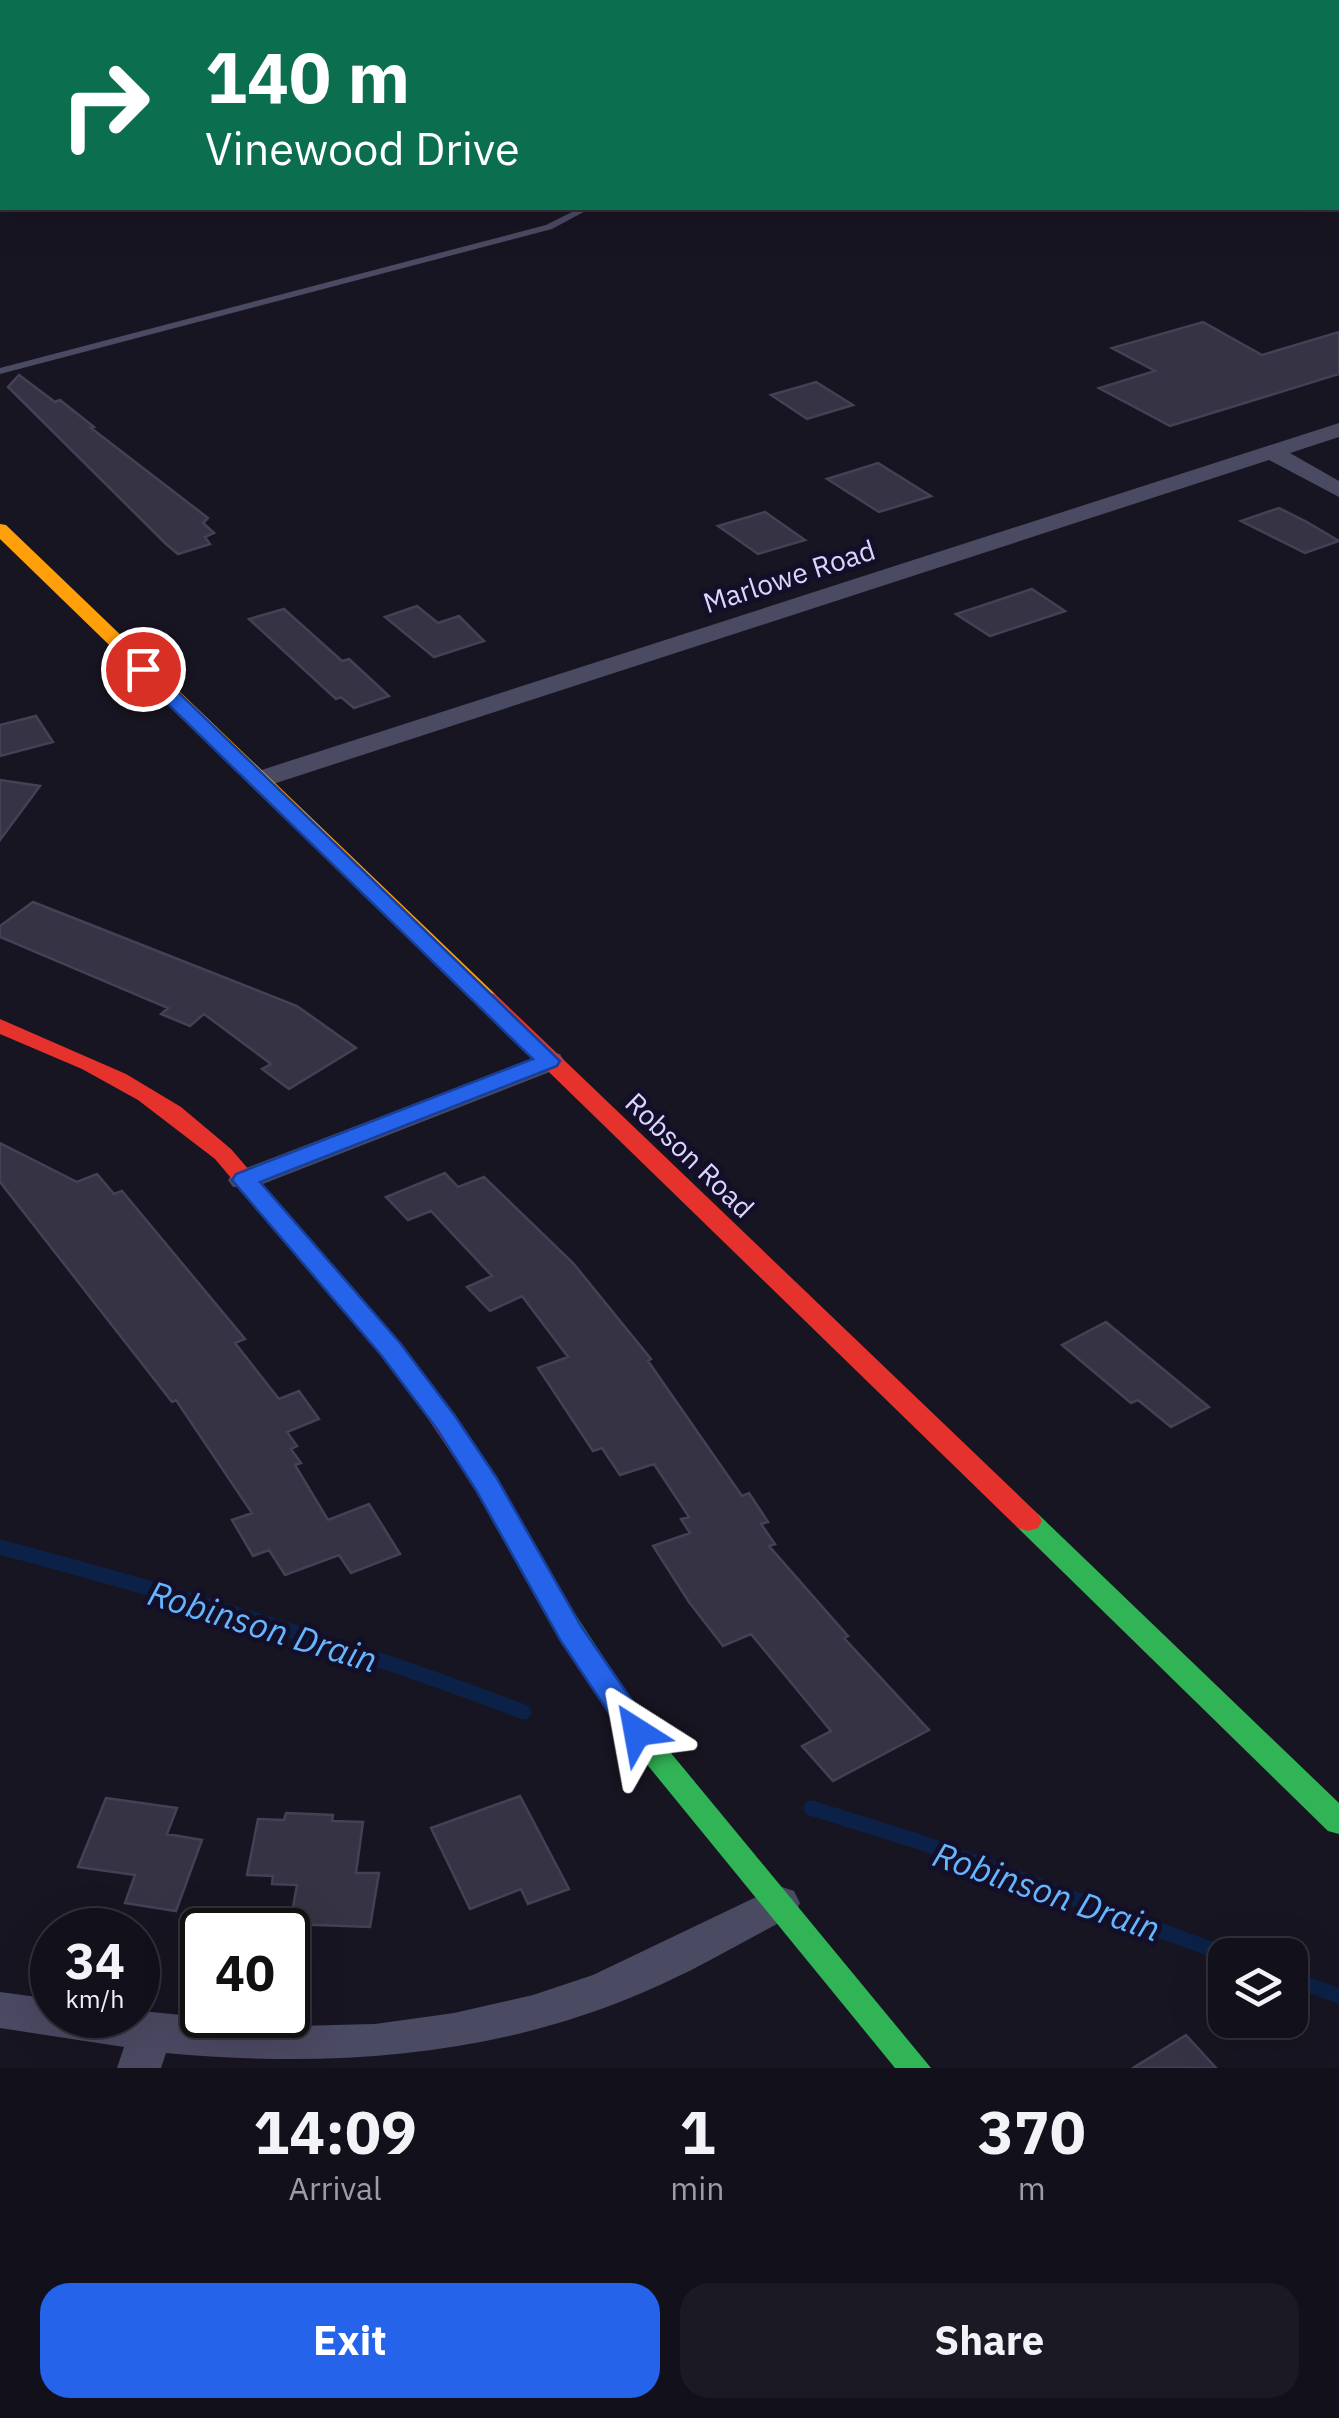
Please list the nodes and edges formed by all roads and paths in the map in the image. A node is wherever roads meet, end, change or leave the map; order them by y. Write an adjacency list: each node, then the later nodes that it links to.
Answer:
1 (582, 210): 2 (lane)
2 (0, 371)
3 (1339, 430): 4 (street, Marlowe Road)
4 (1271, 452): 5 (street); 7 (street, Marlowe Road)
5 (1339, 490)
6 (0, 530): 7 (street, Robson Road)
7 (258, 780): 9 (street, Robson Road)
8 (0, 1026): 10 (street)
9 (549, 1061): 10 (street); 11 (street, Robson Road)
10 (244, 1180): 12 (street)
11 (1339, 1822)
12 (779, 1904): 14 (street); 15 (street)
13 (0, 2010): 14 (street)
14 (145, 2049)
15 (915, 2068)

